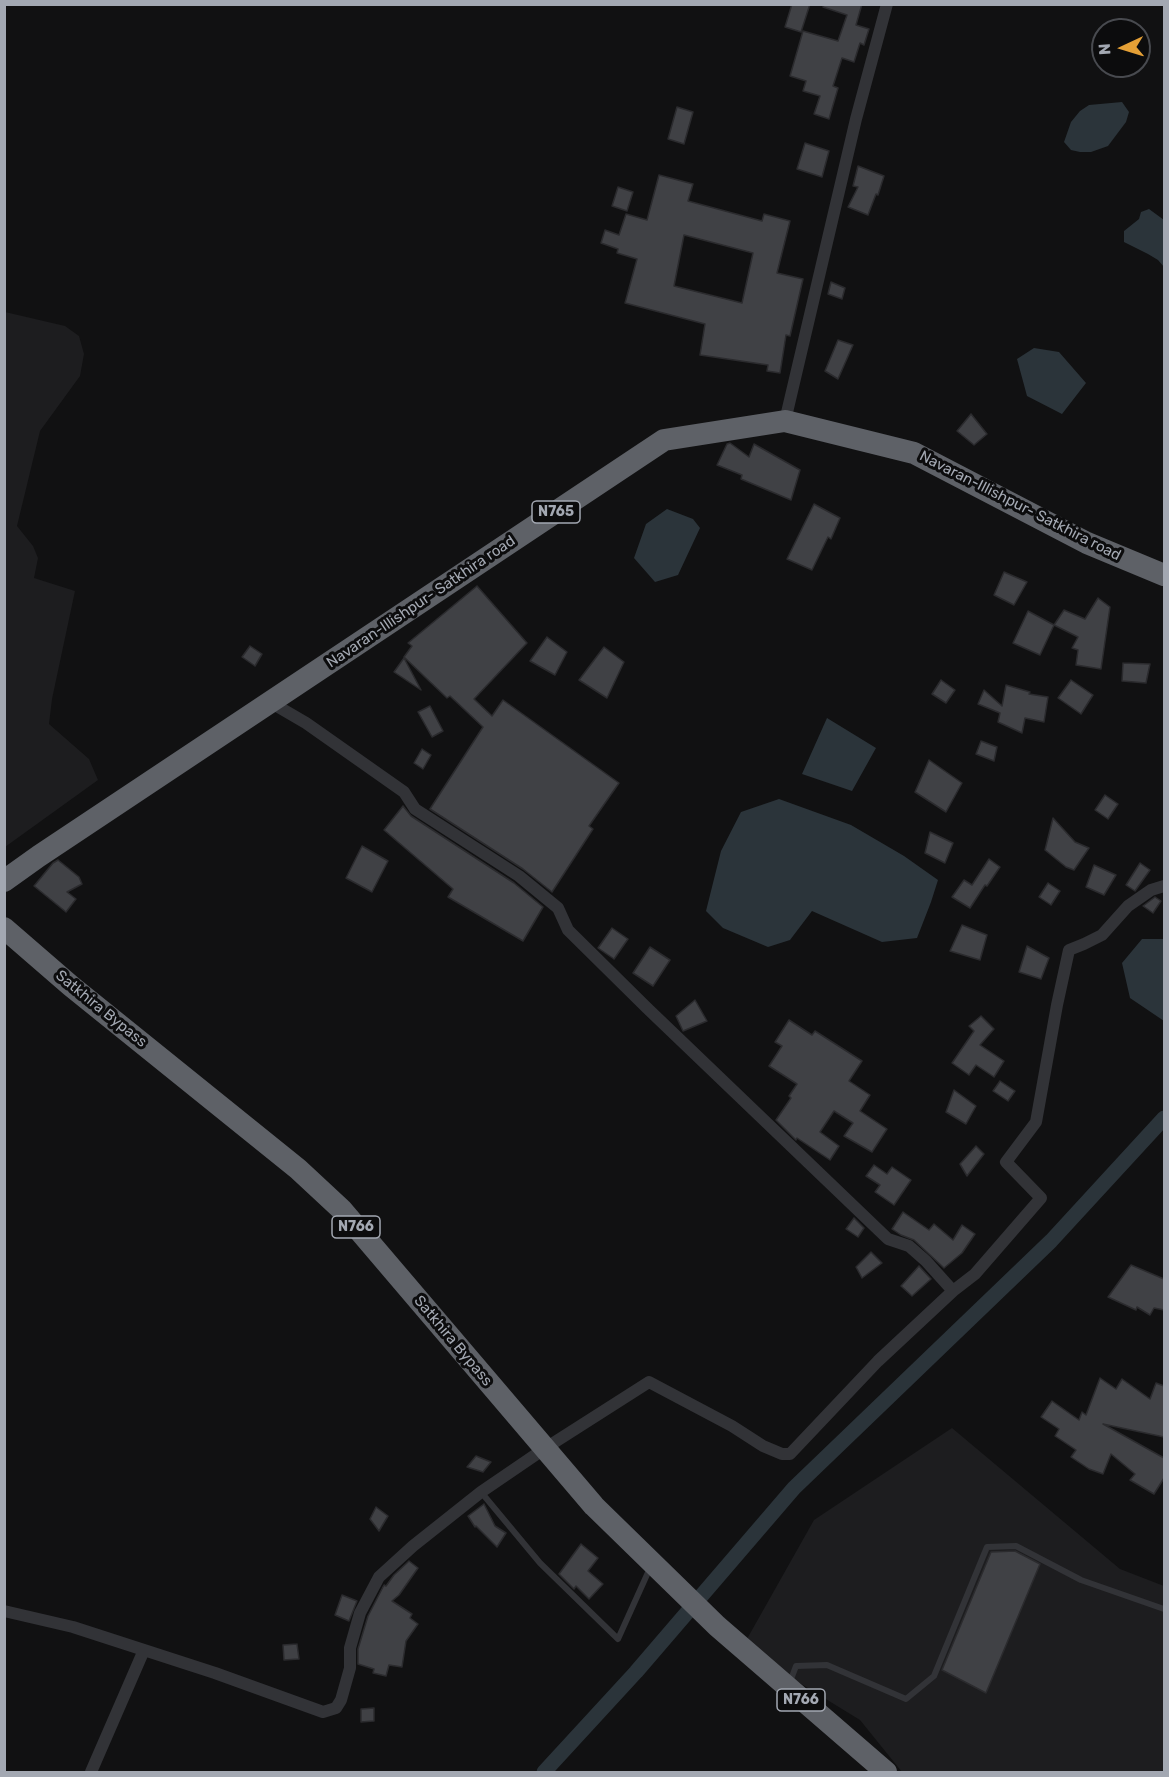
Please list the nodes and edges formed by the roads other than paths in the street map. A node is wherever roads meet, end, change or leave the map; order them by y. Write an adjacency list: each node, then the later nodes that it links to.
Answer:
1 (887, 4): 2 (street)
2 (785, 422): 3 (highway, Navaran-Illishpur- Satkhira road / N765); 4 (highway, Navaran-Illishpur- Satkhira road / N765)
3 (1164, 575)
4 (270, 702): 5 (highway, Navaran-Illishpur- Satkhira road / N765); 8 (street)
5 (4, 881)
6 (1164, 886): 8 (street)
7 (4, 928): 9 (highway, Satkhira Bypass / N766)
8 (953, 1291): 9 (street)
9 (544, 1449): 10 (street); 11 (highway, Satkhira Bypass / N766)
10 (481, 1492): 11 (lane); 14 (street)
11 (658, 1568): 15 (highway, Satkhira Bypass / N766)
12 (1164, 1609): 15 (lane)
13 (4, 1611): 14 (street)
14 (144, 1650): 16 (street)
15 (788, 1689): 17 (highway, Satkhira Bypass / N766)
16 (91, 1773)
17 (885, 1773)

